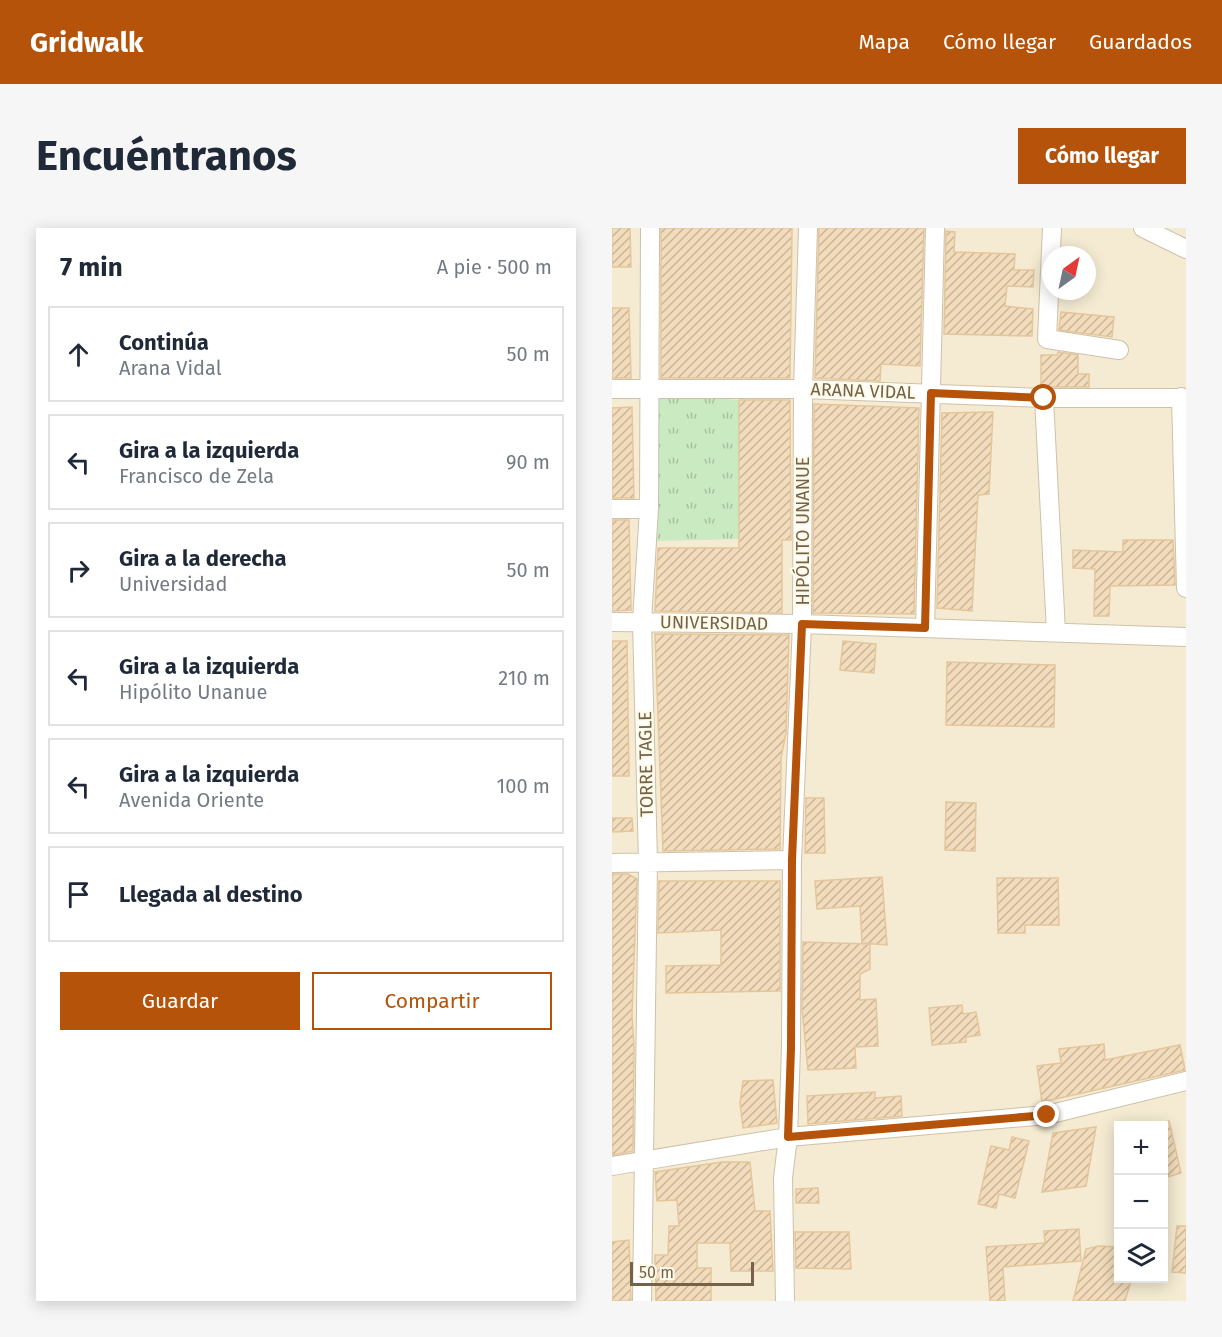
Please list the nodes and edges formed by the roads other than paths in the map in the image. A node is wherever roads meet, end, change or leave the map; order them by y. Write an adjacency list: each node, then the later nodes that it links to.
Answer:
1 (650, 228): 9 (street, TORRE TAGLE)
2 (808, 228): 10 (street, HIPÓLITO UNANUE)
3 (935, 228): 11 (street)
4 (1052, 228): 7 (street)
5 (1143, 228): 6 (street)
6 (1178, 240)
7 (1119, 350)
8 (612, 389): 9 (street, ARANA VIDAL)
9 (648, 389): 10 (street, ARANA VIDAL); 15 (street, TORRE TAGLE)
10 (803, 389): 11 (street, ARANA VIDAL); 20 (street, HIPÓLITO UNANUE)
11 (931, 393): 12 (street, ARANA VIDAL); 21 (street)
12 (1044, 398): 13 (street, ARANA VIDAL); 22 (street)
13 (1184, 398): 16 (street)
14 (612, 509): 15 (street)
15 (649, 509): 18 (street, TORRE TAGLE)
16 (1185, 525): 17 (street)
17 (1186, 588)
18 (642, 621): 19 (street, UNIVERSIDAD); 20 (street, UNIVERSIDAD); 26 (street, TORRE TAGLE)
19 (612, 622)
20 (802, 624): 21 (street, UNIVERSIDAD); 24 (street, HIPÓLITO UNANUE)
21 (925, 628): 22 (street, UNIVERSIDAD)
22 (1056, 632): 23 (street, UNIVERSIDAD)
23 (1186, 637)
24 (792, 860): 26 (street); 28 (street, HIPÓLITO UNANUE)
25 (612, 863): 26 (street)
26 (648, 863): 29 (street, TORRE TAGLE)
27 (1186, 1081): 28 (street)
28 (788, 1137): 29 (street); 32 (street, HIPÓLITO UNANUE)
29 (644, 1160): 30 (street); 31 (street, TORRE TAGLE)
30 (612, 1166)
31 (642, 1301)
32 (785, 1301)

